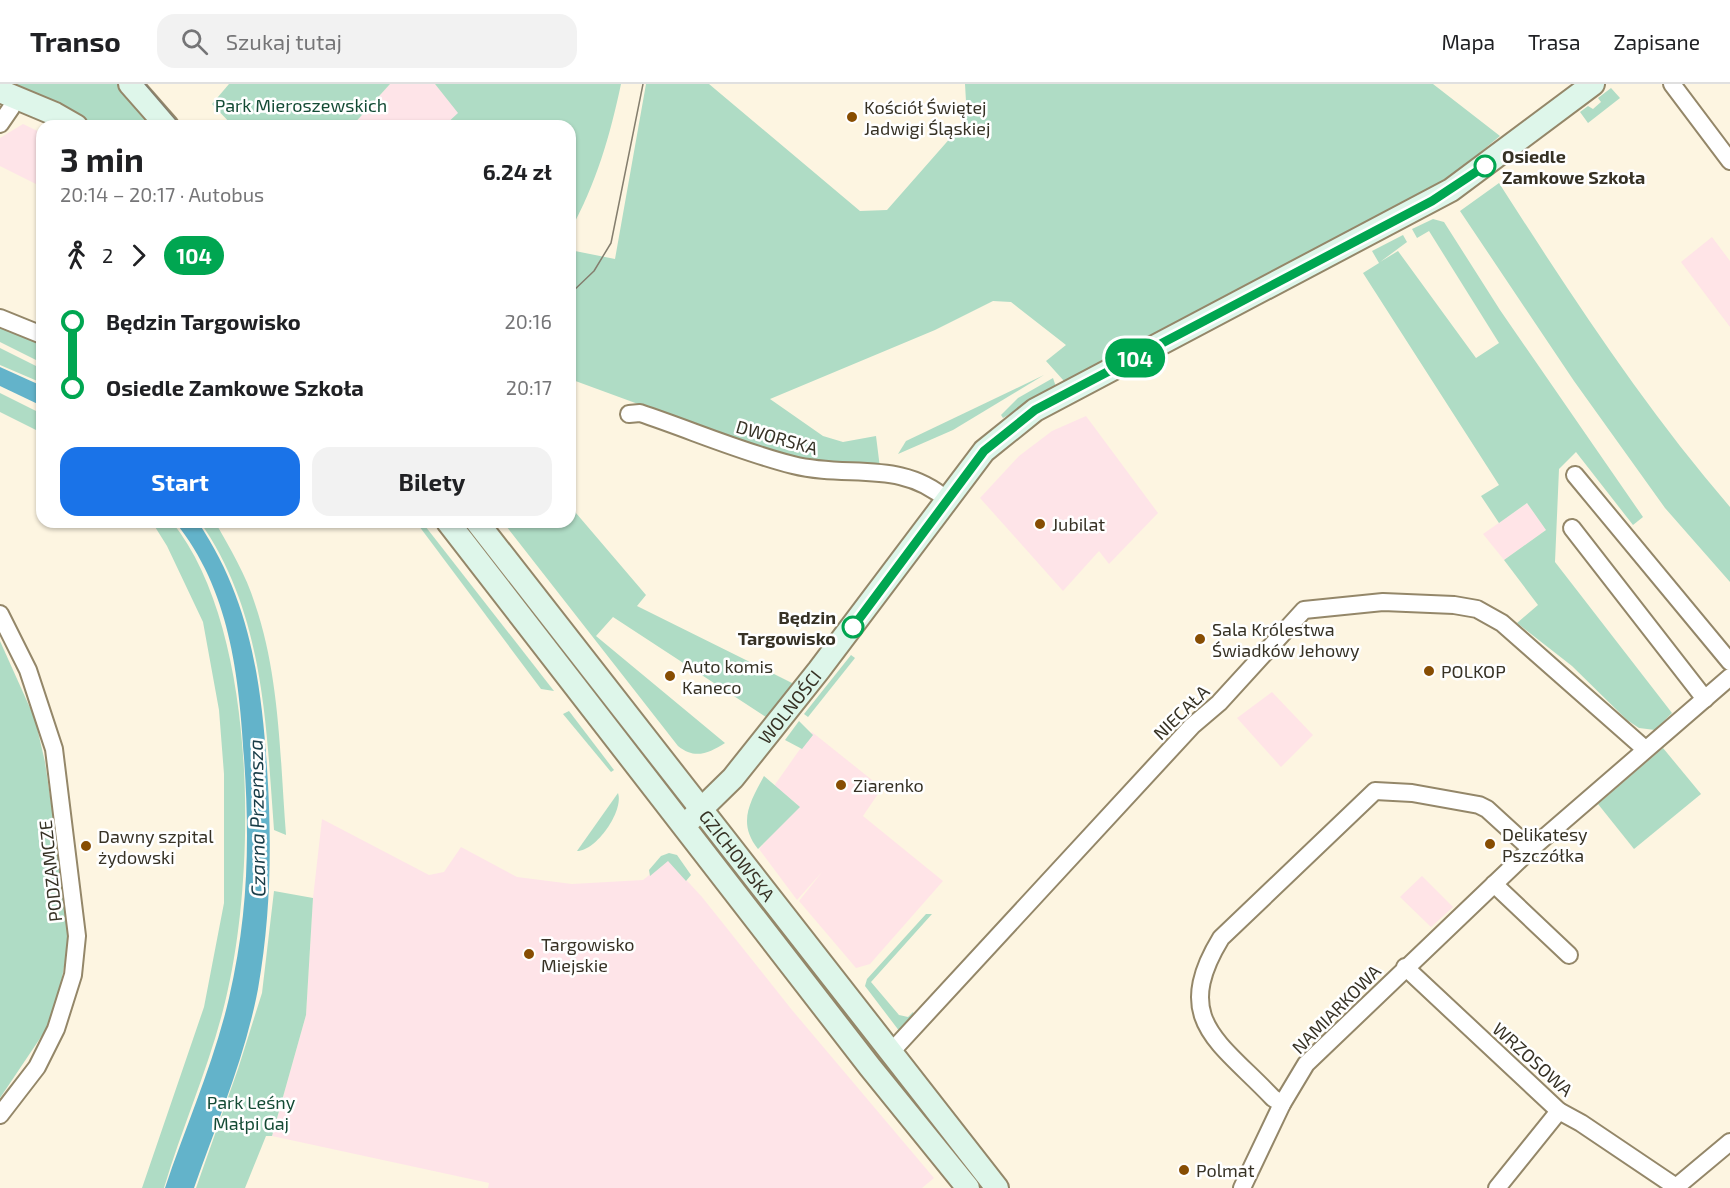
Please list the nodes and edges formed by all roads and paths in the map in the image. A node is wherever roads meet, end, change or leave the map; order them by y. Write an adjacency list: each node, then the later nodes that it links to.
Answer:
1 (130, 84): 6 (street)
2 (1593, 84): 13 (street, WOLNOŚCI)
3 (1672, 84): 8 (street)
4 (8, 94): 5 (street); 7 (street)
5 (63, 120)
6 (162, 120)
7 (0, 124)
8 (1730, 161)
9 (0, 318): 10 (street)
10 (36, 333)
11 (629, 414): 13 (street, DWORSKA)
12 (1575, 475): 18 (street)
13 (948, 500): 22 (street, WOLNOŚCI)
14 (453, 528): 22 (street, GZICHOWSKA)
15 (481, 528): 22 (street, GZICHOWSKA)
16 (1572, 528): 20 (street)
17 (0, 614): 30 (street, PODZAMCZE)
18 (1730, 662)
19 (1730, 677): 20 (street, NAMIARKOWA)
20 (1705, 699): 21 (street, NAMIARKOWA)
21 (1645, 749): 23 (street, NAMIARKOWA); 27 (street, NIECAŁA)
22 (693, 818): 27 (street, GZICHOWSKA); 32 (street, GZICHOWSKA)
23 (1531, 849): 24 (street, NAMIARKOWA); 28 (street)
24 (1494, 884): 25 (street); 26 (street, NAMIARKOWA)
25 (1569, 955)
26 (1405, 967): 28 (street, NAMIARKOWA); 29 (street, WRZOSOWA)
27 (891, 1052): 33 (street, GZICHOWSKA)
28 (1282, 1104): 34 (street, NAMIARKOWA)
29 (1559, 1111): 35 (street); 36 (street, WRZOSOWA)
30 (0, 1115)
31 (1730, 1142): 36 (street)
32 (968, 1188)
33 (997, 1188)
34 (1242, 1188)
35 (1497, 1188)
36 (1675, 1188)

